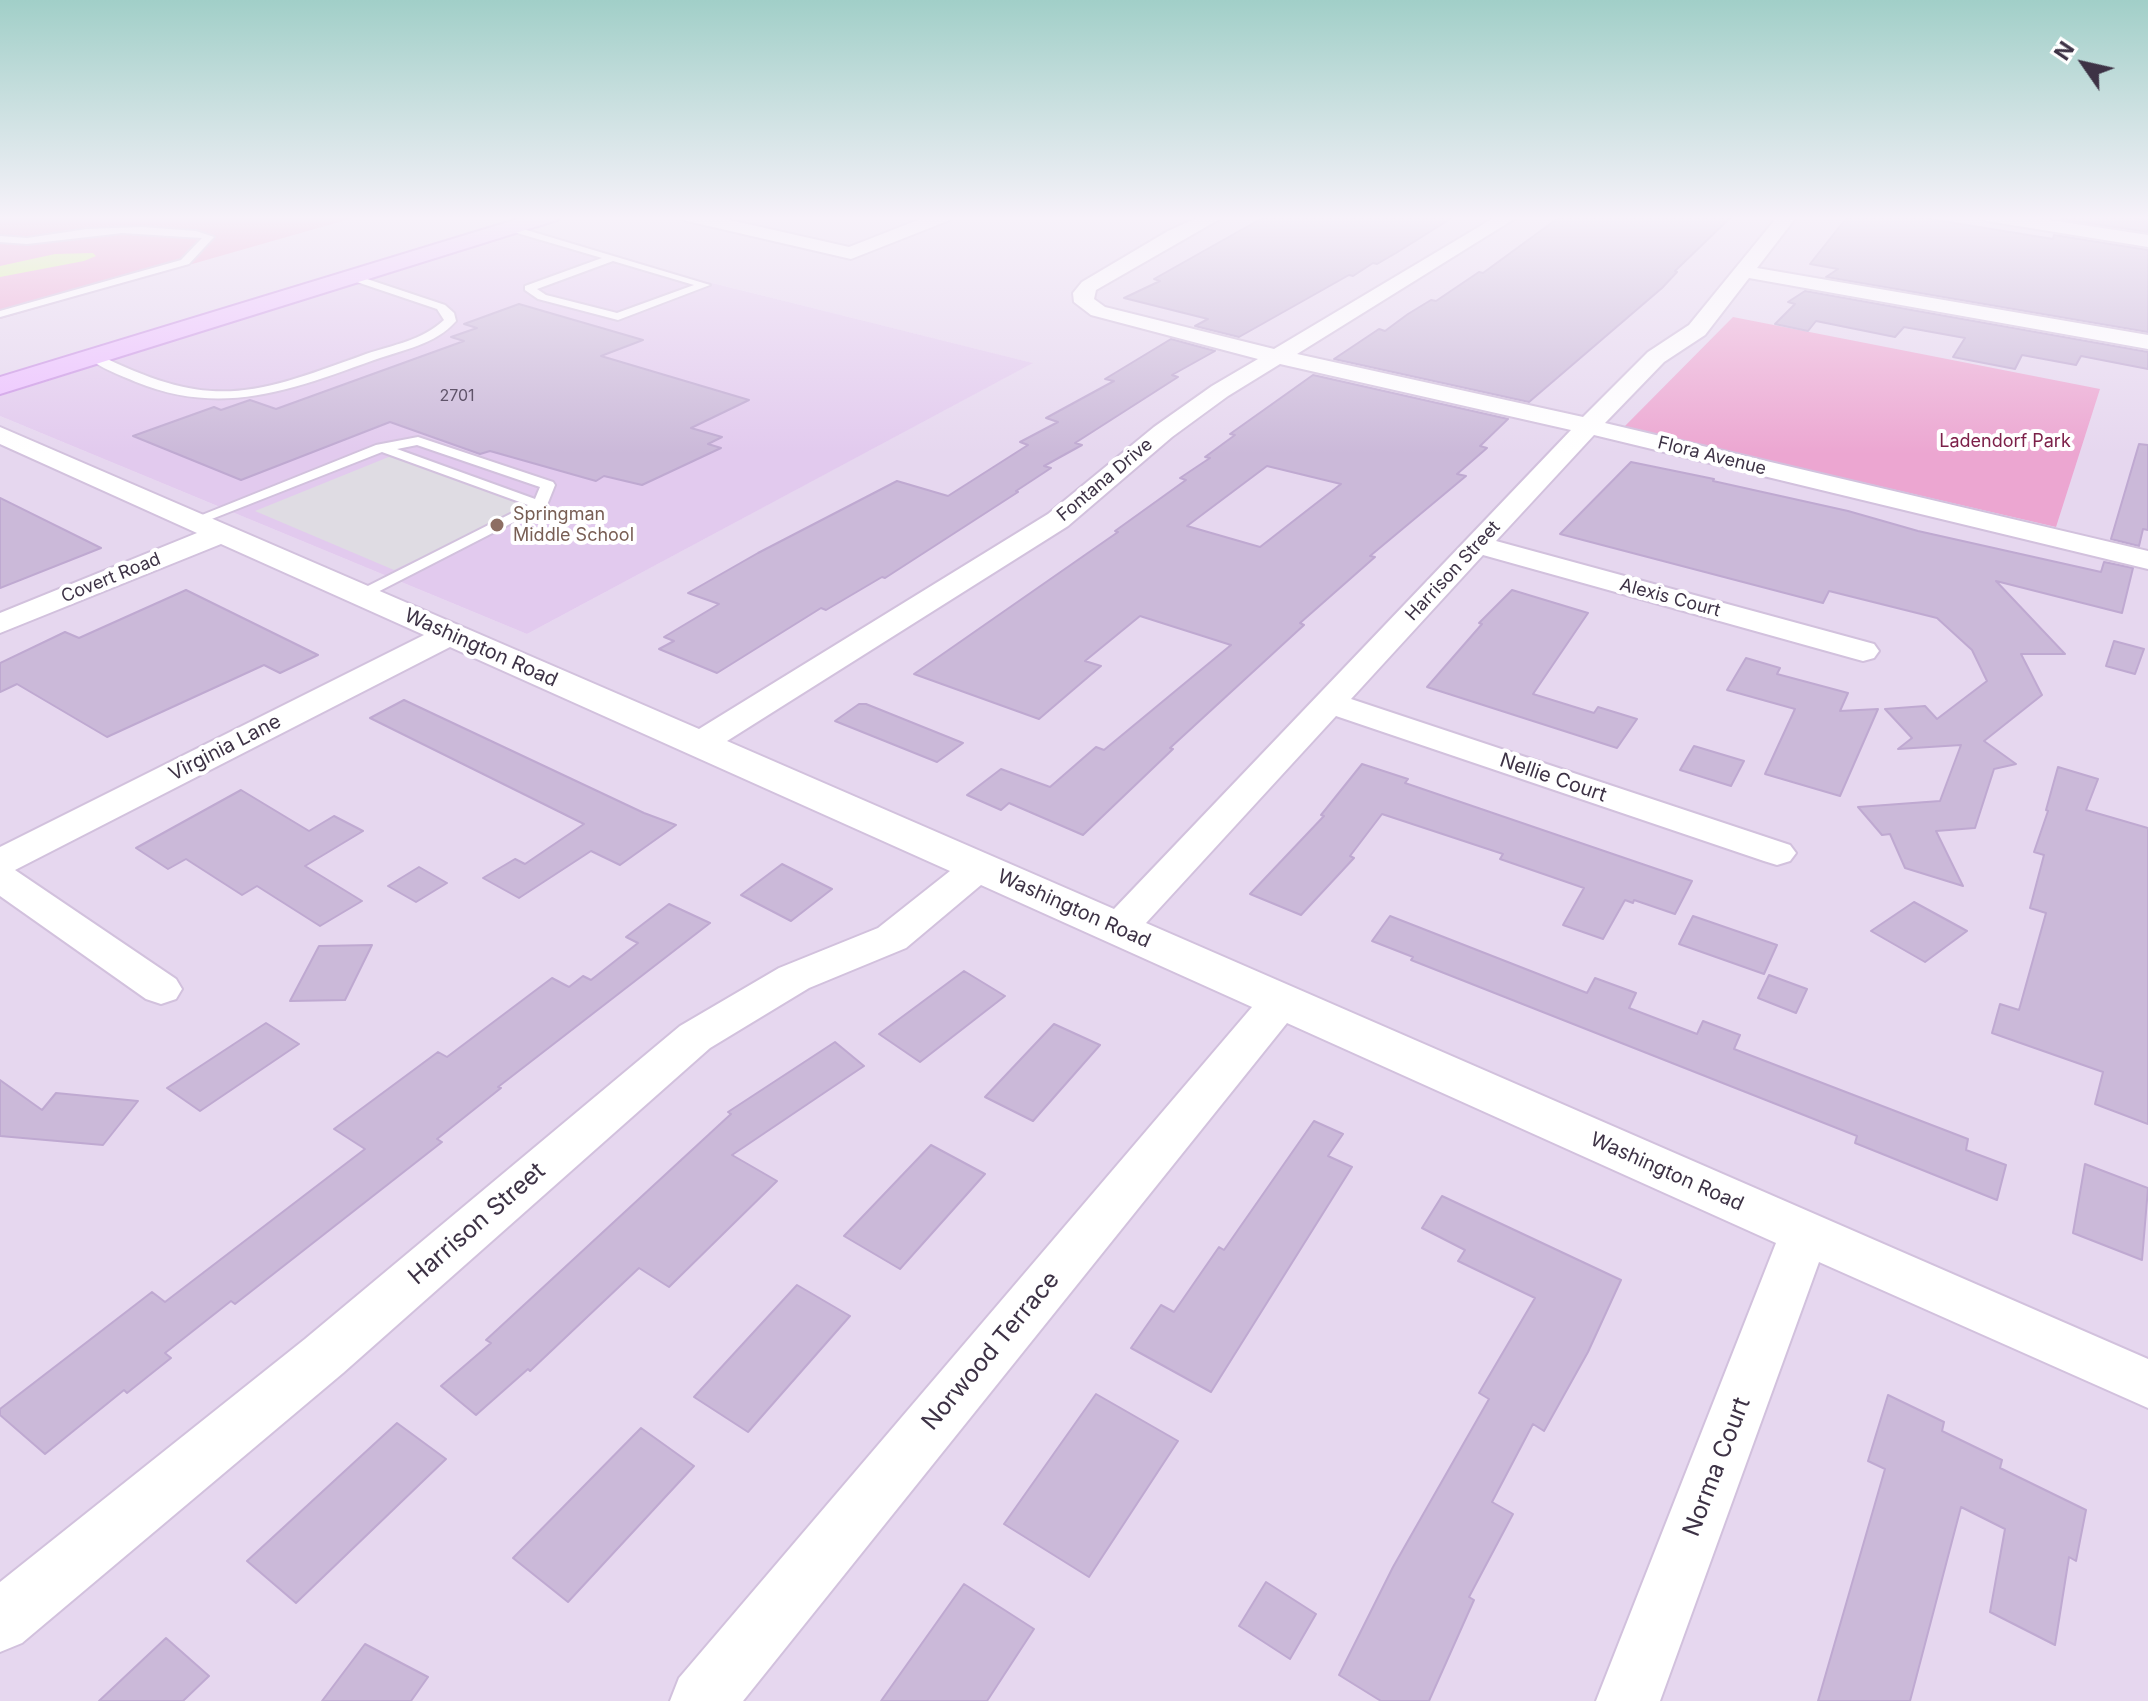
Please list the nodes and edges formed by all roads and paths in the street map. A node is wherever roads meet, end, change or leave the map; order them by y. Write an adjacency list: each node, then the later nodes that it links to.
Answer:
1 (66, 295): 10 (lane)
2 (292, 295): 13 (main road)
3 (407, 295): 13 (lane)
4 (540, 295): 5 (lane)
5 (677, 295)
6 (1083, 295): 12 (street, Flora Avenue)
7 (1376, 295): 12 (street, Fontana Drive)
8 (1726, 295): 15 (street, Harrison Street)
9 (1887, 295): 11 (street)
10 (0, 314)
11 (2148, 342)
12 (1274, 356): 15 (street, Flora Avenue); 29 (street, Fontana Drive)
13 (93, 357): 14 (main road)
14 (0, 386)
15 (1588, 426): 22 (street, Harrison Street); 23 (street, Flora Avenue)
16 (0, 435): 18 (street, Washington Road)
17 (381, 448): 20 (lane); 20 (lane); 21 (lane)
18 (41, 453): 19 (street); 21 (street, Washington Road)
19 (0, 467)
20 (540, 505): 24 (lane)
21 (208, 527): 24 (street, Washington Road); 25 (street, Covert Road)
22 (1477, 545): 27 (street, Alexis Court); 28 (street, Harrison Street)
23 (2148, 560)
24 (362, 595): 26 (street, Washington Road)
25 (0, 624)
26 (451, 634): 29 (street, Washington Road); 31 (street, Virginia Lane)
27 (1863, 651)
28 (1330, 703): 30 (street, Nellie Court); 34 (street, Harrison Street)
29 (699, 744): 32 (street, Washington Road)
30 (1777, 853)
31 (0, 862)
32 (979, 867): 34 (street, Washington Road); 39 (street, Harrison Street)
33 (0, 878): 35 (street)
34 (1118, 929): 36 (street, Washington Road)
35 (161, 989)
36 (1281, 1001): 37 (street, Washington Road); 40 (street, Norwood Terrace)
37 (1805, 1233): 38 (street, Washington Road); 41 (street, Norma Court)
38 (2148, 1384)
39 (0, 1621)
40 (702, 1701)
41 (1628, 1701)

